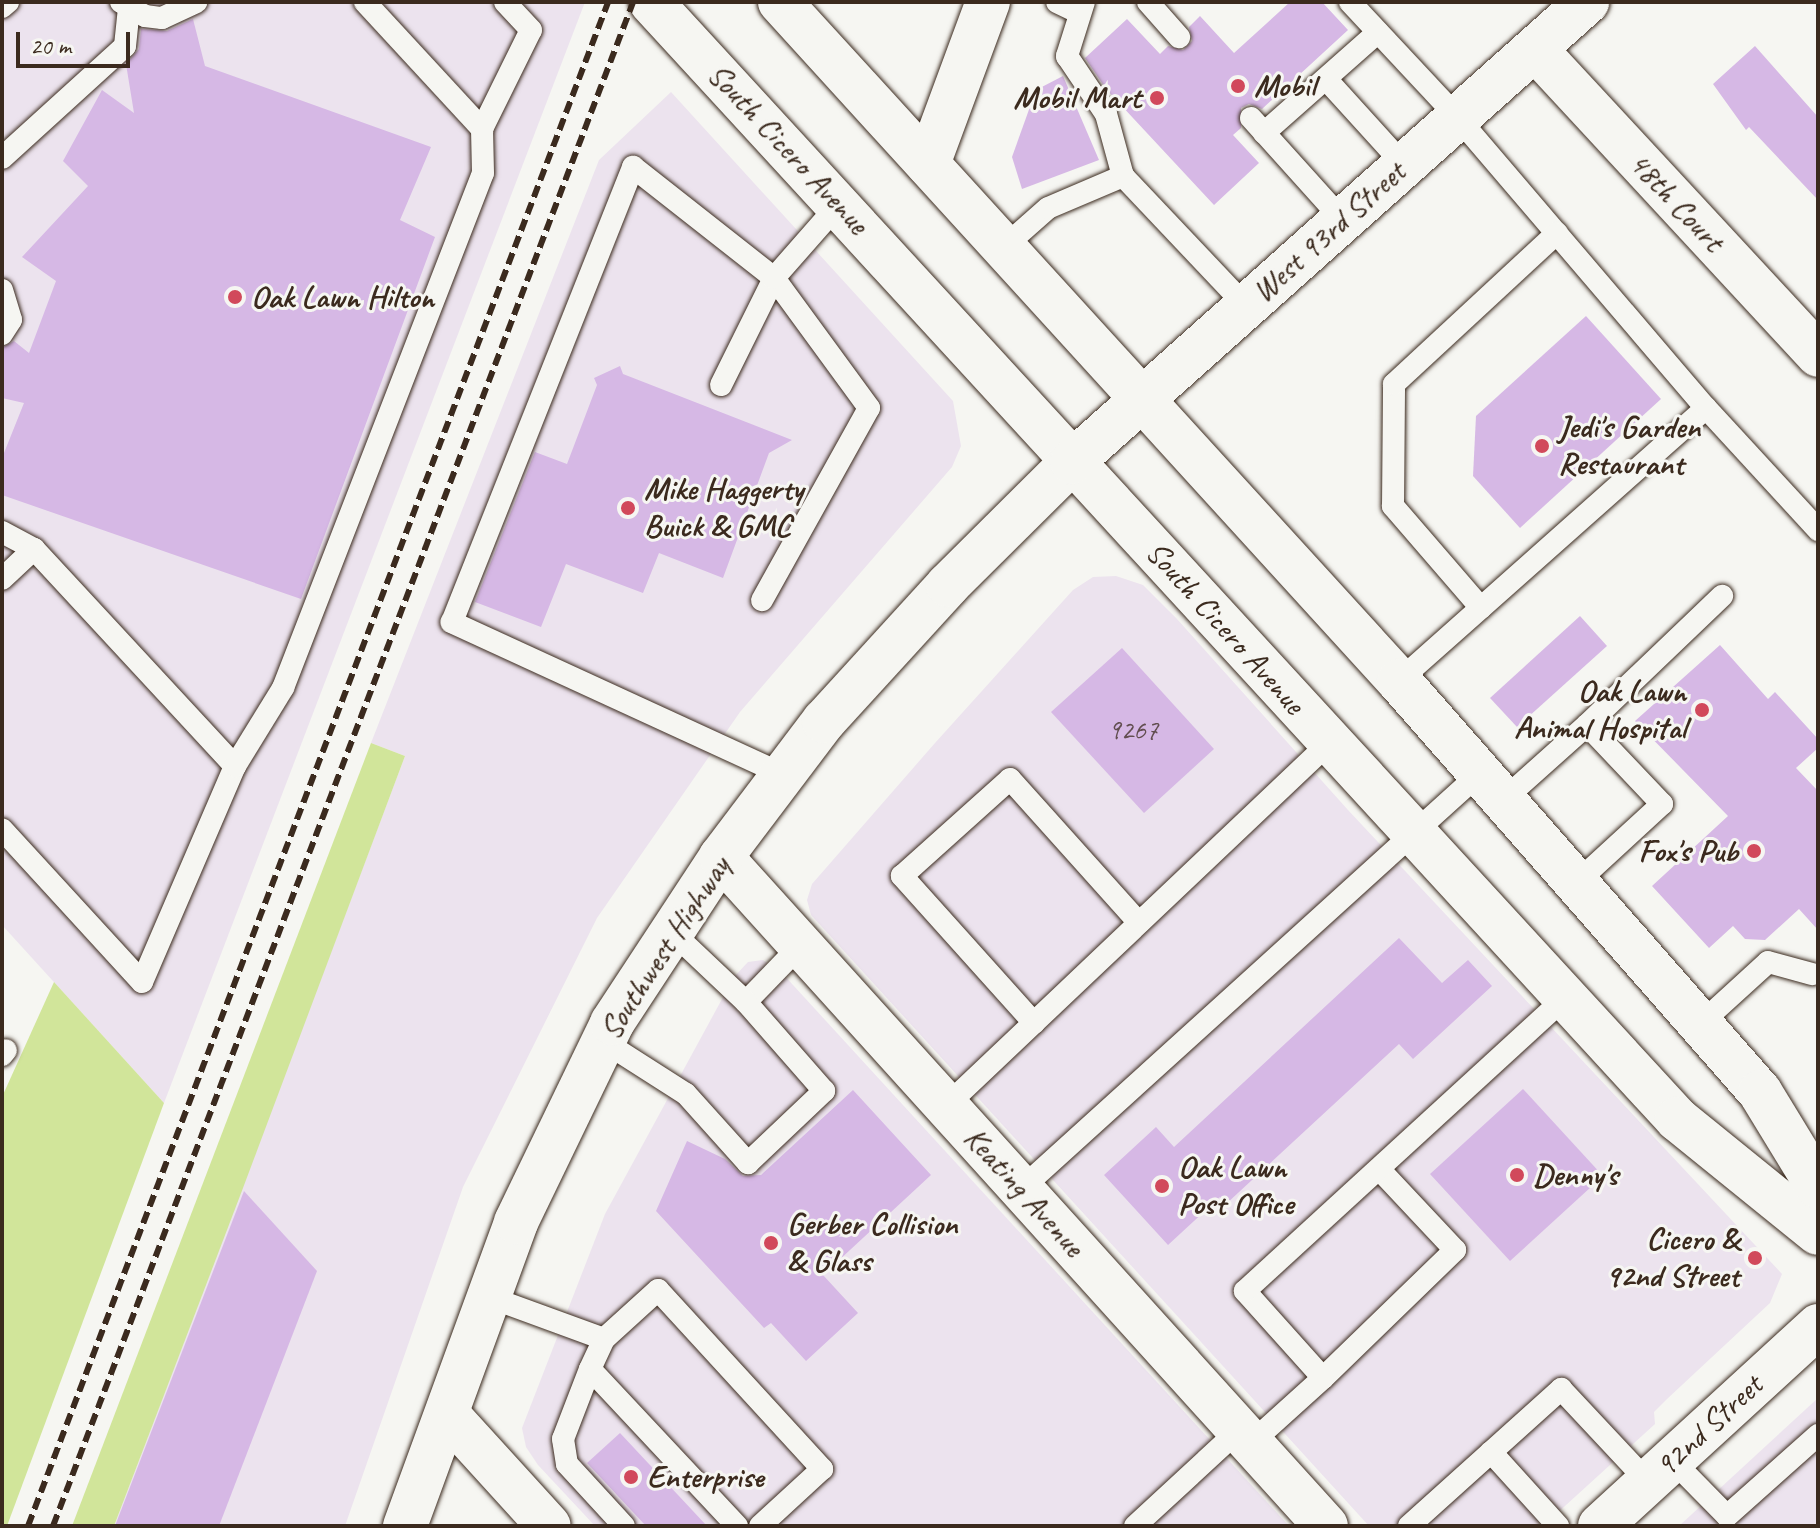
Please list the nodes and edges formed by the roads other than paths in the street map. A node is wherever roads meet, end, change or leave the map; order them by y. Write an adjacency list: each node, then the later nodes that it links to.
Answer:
1 (8, 2): 13 (lane)
2 (196, 2): 12 (lane)
3 (365, 2): 20 (lane)
4 (505, 2): 20 (lane)
5 (651, 2): 25 (main road, South Cicero Avenue)
6 (780, 2): 22 (main road)
7 (988, 2): 22 (main road)
8 (1057, 2): 14 (lane)
9 (1148, 2): 16 (lane)
10 (1350, 2): 15 (lane)
11 (1587, 2): 17 (main road, West 93rd Street)
12 (125, 6): 21 (lane)
13 (2, 7)
14 (1082, 8): 24 (lane)
15 (1378, 32): 18 (lane); 19 (lane)
16 (1179, 37)
17 (1535, 49): 19 (main road, West 93rd Street); 33 (main road, 48th Court)
18 (1326, 79): 23 (lane); 26 (lane)
19 (1458, 118): 23 (main road, West 93rd Street); 27 (lane)
20 (482, 129): 48 (lane)
21 (2, 158)
22 (928, 164): 28 (main road)
23 (1404, 165): 26 (main road, West 93rd Street)
24 (1123, 176): 28 (lane); 31 (lane)
25 (840, 203): 29 (lane); 37 (main road, South Cicero Avenue)
26 (1342, 219): 31 (main road, West 93rd Street)
27 (1557, 233): 36 (lane); 44 (lane)
28 (1005, 246): 35 (main road)
29 (774, 278): 34 (lane); 43 (lane); 49 (lane)
30 (2, 290): 32 (lane)
31 (1246, 306): 35 (main road, West 93rd Street)
32 (2, 334)
33 (1818, 355)
34 (721, 385)
35 (1143, 397): 37 (main road, West 93rd Street); 45 (main road)
36 (1706, 408): 38 (lane); 44 (lane)
37 (1072, 462): 47 (main road, South Cicero Avenue); 49 (main road, Southwest Highway)
38 (1818, 530)
39 (2, 532): 40 (lane)
40 (34, 549): 41 (lane); 48 (lane)
41 (2, 579)
42 (1722, 596): 46 (lane)
43 (762, 600)
44 (1481, 608): 45 (lane)
45 (1399, 681): 50 (main road)
46 (1587, 725): 50 (lane); 54 (lane)
47 (1329, 743): 52 (main road, South Cicero Avenue); 55 (lane)
48 (235, 766): 51 (lane)
49 (784, 775): 53 (main road, Southwest Highway)
50 (1491, 788): 52 (lane); 54 (main road)
51 (2, 829)
52 (1413, 834): 59 (main road, South Cicero Avenue); 67 (lane)
53 (721, 857): 56 (main road, Southwest Highway); 57 (main road, Keating Avenue)
54 (1575, 884): 62 (main road)
55 (1139, 923): 61 (lane); 61 (lane)
56 (673, 933): 60 (lane); 63 (main road, Southwest Highway)
57 (801, 945): 60 (lane); 64 (main road, Keating Avenue)
58 (1816, 975): 62 (lane)
59 (1565, 998): 65 (lane); 68 (main road, South Cicero Avenue)
60 (746, 1002): 63 (lane)
61 (1034, 1023): 64 (lane)
62 (1699, 1025): 66 (main road)
63 (603, 1041): 69 (main road, Southwest Highway)
64 (946, 1106): 67 (main road, Keating Avenue)
65 (1379, 1169): 73 (lane); 73 (lane)
66 (1818, 1187)
67 (1021, 1189): 76 (main road, Keating Avenue)
68 (1818, 1233)
69 (489, 1297): 71 (lane); 74 (main road, Southwest Highway)
70 (1818, 1326): 78 (main road, 92nd Street)
71 (604, 1339): 72 (lane); 84 (lane)
72 (590, 1369): 82 (lane); 83 (lane)
73 (1323, 1378): 76 (lane)
74 (447, 1414): 80 (main road, Southwest Highway); 81 (main road)
75 (1818, 1435): 79 (lane)
76 (1245, 1437): 85 (lane); 86 (main road, Keating Avenue)
77 (1491, 1452): 78 (lane); 87 (lane); 88 (lane)
78 (1660, 1471): 79 (lane); 89 (main road, 92nd Street)
79 (1727, 1523)
80 (405, 1526)
81 (549, 1526)
82 (624, 1526)
83 (737, 1526)
84 (760, 1526)
85 (1135, 1526)
86 (1326, 1526)
87 (1409, 1526)
88 (1558, 1526)
89 (1600, 1526)

